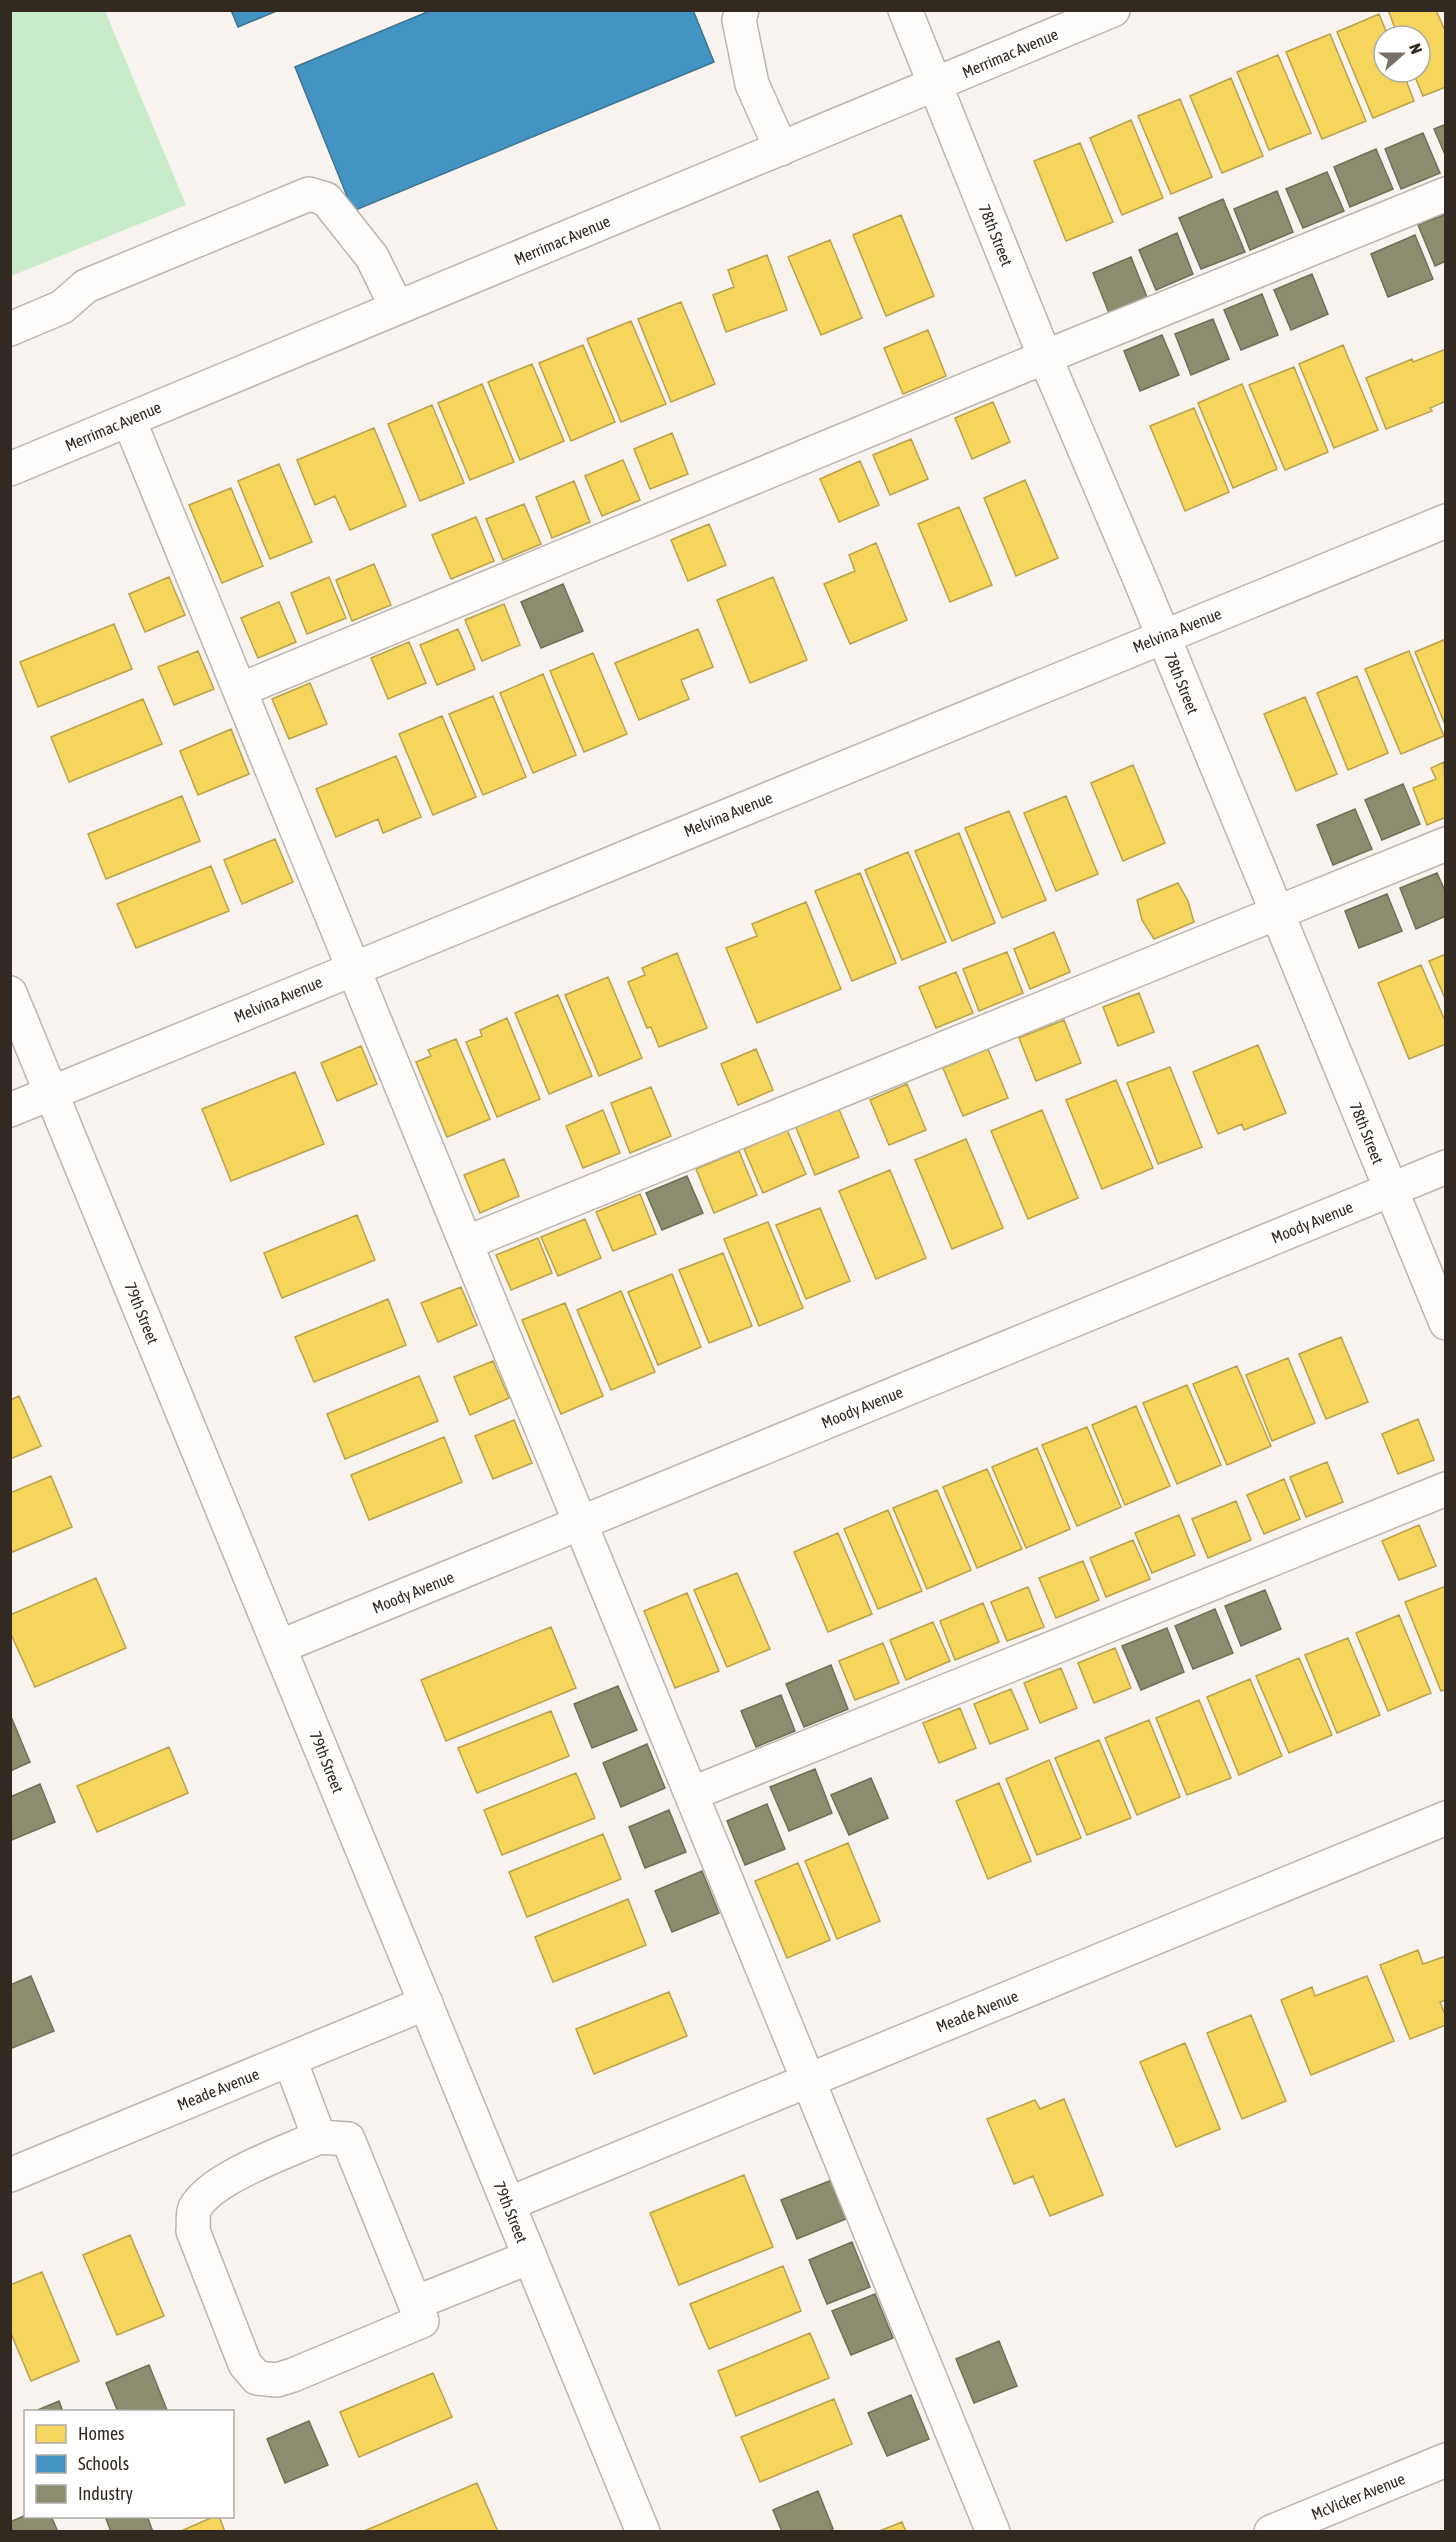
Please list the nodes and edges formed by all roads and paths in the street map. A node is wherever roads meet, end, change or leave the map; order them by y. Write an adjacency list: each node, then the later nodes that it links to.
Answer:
1 (742, 10): 5 (street)
2 (905, 10): 4 (street, 78th Street)
3 (1113, 10): 4 (street, Merrimac Avenue)
4 (935, 84): 5 (street, Merrimac Avenue); 9 (street, 78th Street)
5 (781, 149): 7 (street, Merrimac Avenue)
6 (1446, 194): 9 (street)
7 (397, 308): 8 (street); 10 (street, Merrimac Avenue)
8 (10, 329)
9 (1045, 357): 13 (street, 78th Street); 14 (street)
10 (129, 420): 11 (street, Merrimac Avenue); 14 (street)
11 (10, 469)
12 (1446, 521): 13 (street, Melvina Avenue)
13 (1162, 636): 16 (street, 78th Street); 17 (street, Melvina Avenue)
14 (240, 690): 17 (street)
15 (1446, 843): 16 (street)
16 (1276, 913): 22 (street, 78th Street); 23 (street)
17 (353, 968): 19 (street, Melvina Avenue); 23 (street)
18 (10, 993): 19 (street, 79th Street)
19 (51, 1093): 20 (street, Melvina Avenue); 27 (street, 79th Street)
20 (10, 1110)
21 (1446, 1167): 22 (street, Moody Avenue)
22 (1390, 1190): 24 (street, 78th Street); 26 (street, Moody Avenue)
23 (466, 1243): 26 (street)
24 (1446, 1323)
25 (1446, 1489): 28 (street)
26 (580, 1523): 27 (street, Moody Avenue); 28 (street)
27 (279, 1647): 30 (street, 79th Street)
28 (691, 1794): 32 (street)
29 (1446, 1818): 32 (street, Meade Avenue)
30 (426, 2003): 31 (street, Meade Avenue); 35 (street, 79th Street)
31 (290, 2060): 33 (street); 34 (street, Meade Avenue)
32 (808, 2080): 35 (street, Meade Avenue); 40 (street)
33 (319, 2137): 37 (street); 37 (street)
34 (10, 2175)
35 (508, 2204): 36 (street, 79th Street)
36 (530, 2257): 37 (street); 39 (street, 79th Street)
37 (419, 2312)
38 (1446, 2460): 41 (street, McVicker Avenue)
39 (643, 2532)
40 (993, 2532)
41 (1271, 2532)

